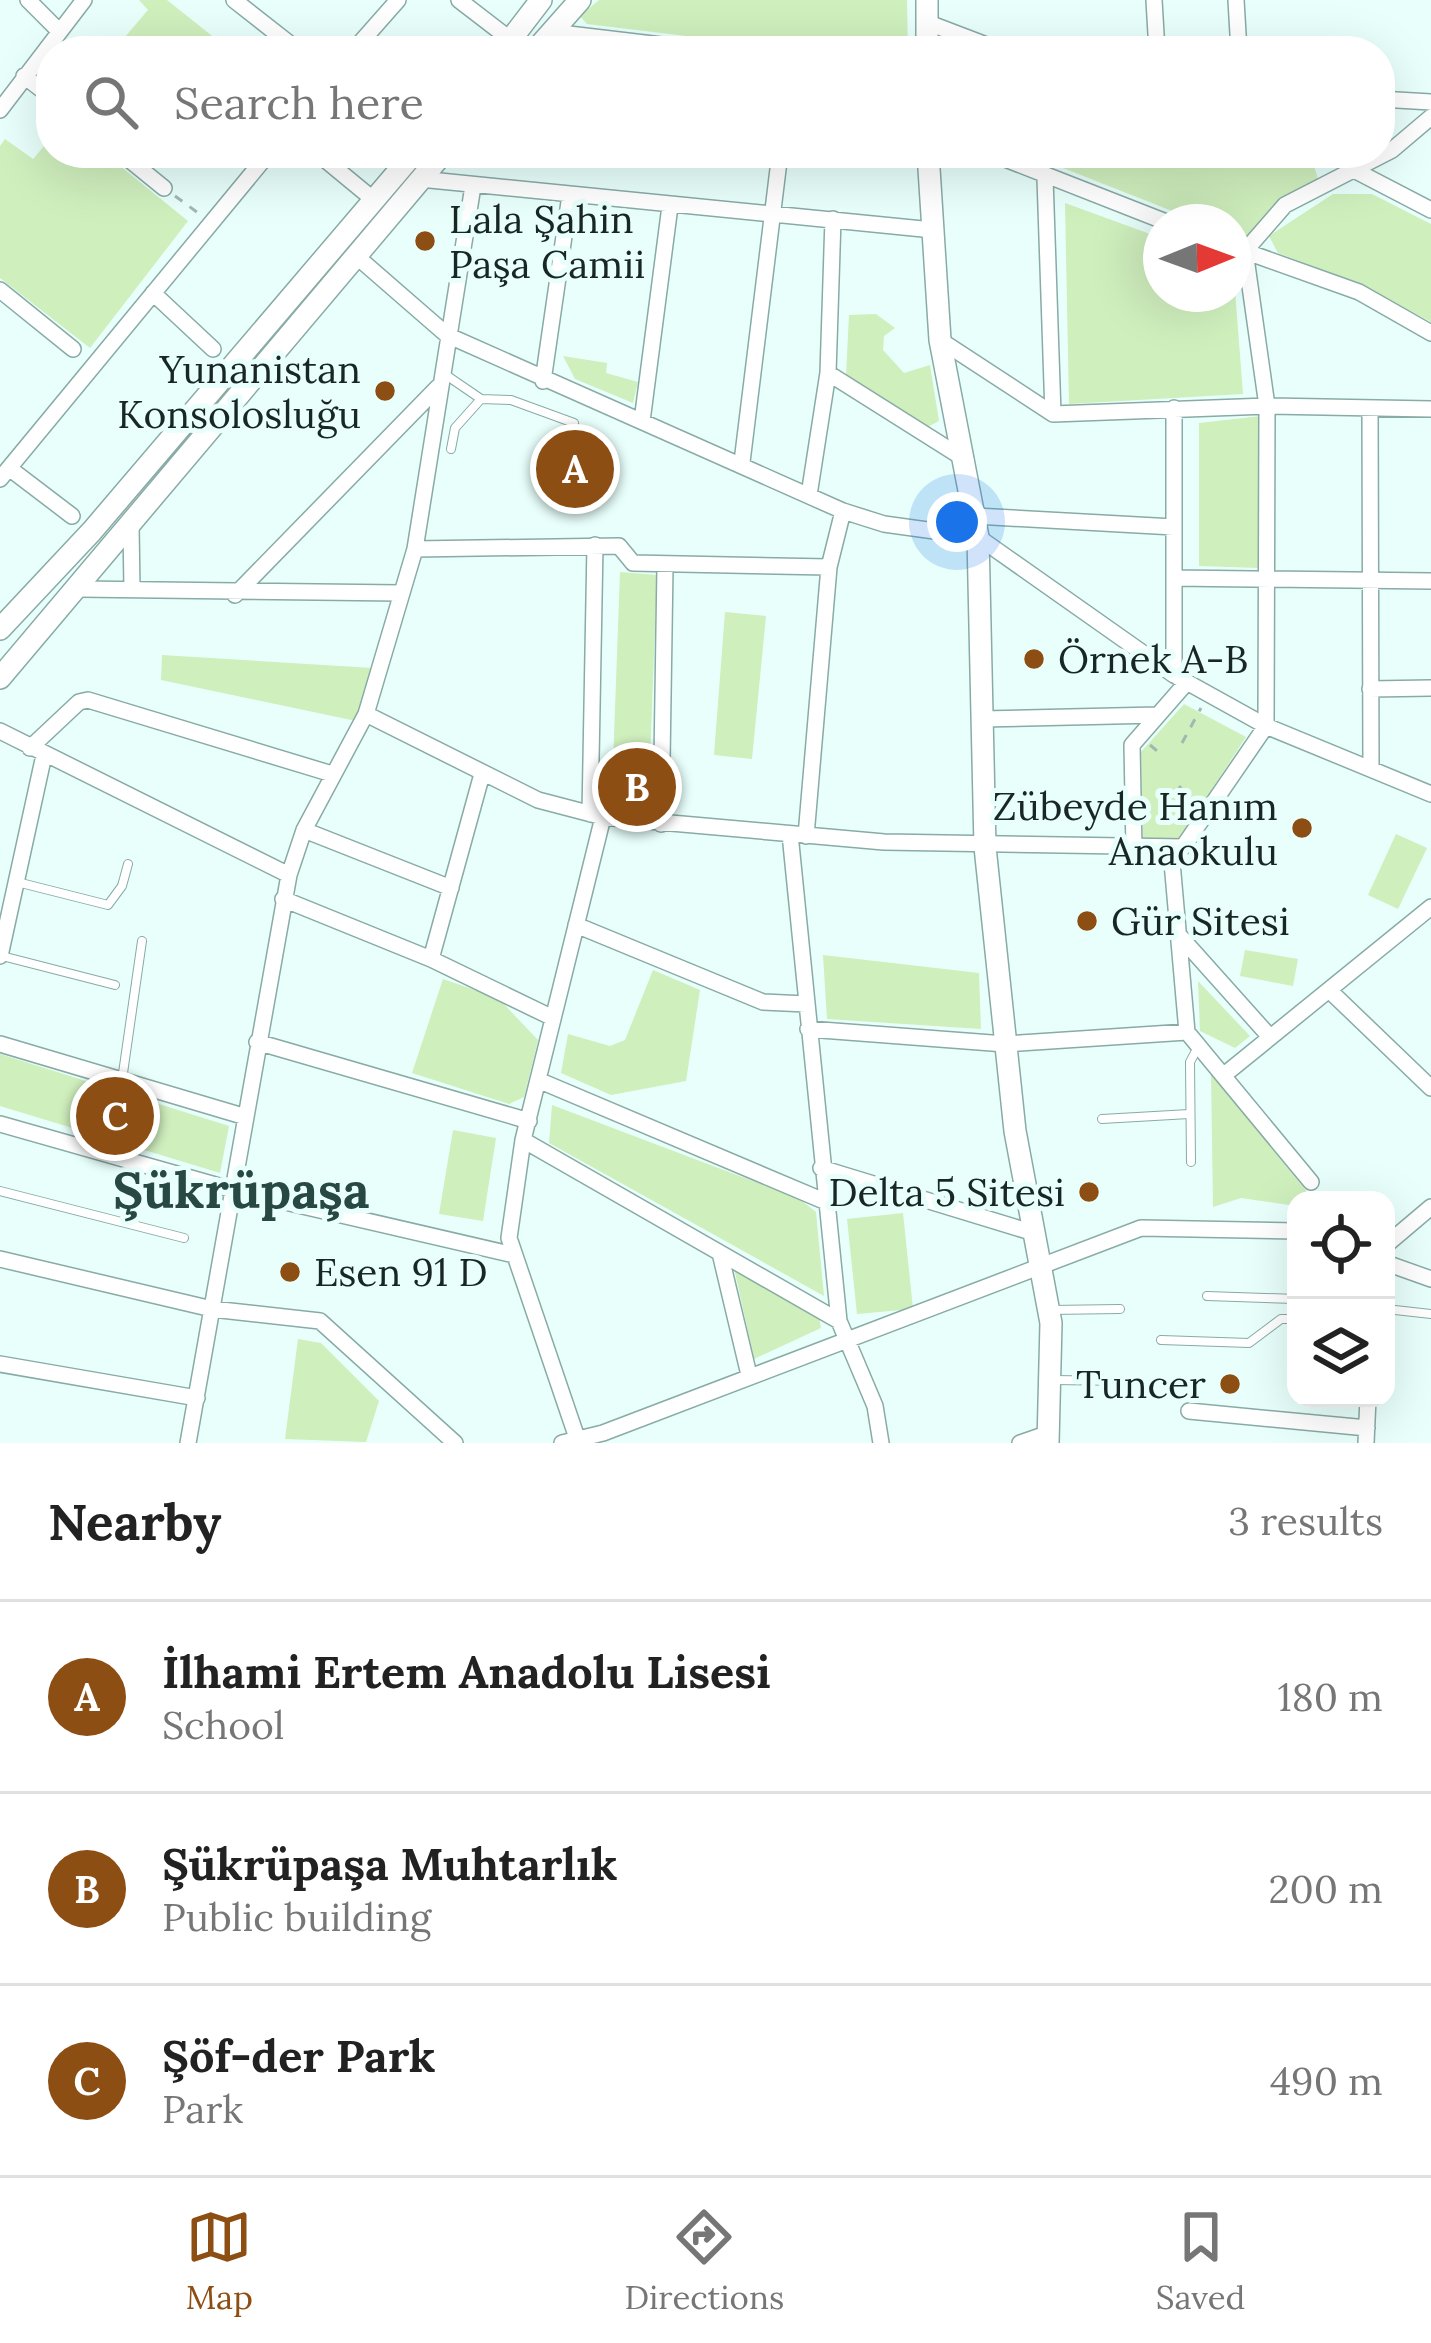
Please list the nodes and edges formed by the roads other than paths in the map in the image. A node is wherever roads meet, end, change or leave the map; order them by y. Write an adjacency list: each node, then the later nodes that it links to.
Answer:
1 (28, 0): 11 (street)
2 (84, 0): 11 (street)
3 (234, 0): 14 (street)
4 (398, 0): 15 (street)
5 (459, 0): 16 (street)
6 (541, 0): 17 (main road)
7 (580, 0): 12 (main road)
8 (1154, 0): 21 (street)
9 (1236, 0): 22 (street)
10 (927, 11): 20 (street)
11 (58, 30): 13 (street)
12 (552, 32): 18 (main road); 19 (street)
13 (54, 36)
14 (280, 36)
15 (366, 36)
16 (497, 36)
17 (514, 36)
18 (548, 36)
19 (586, 36)
20 (974, 36)
21 (1156, 36)
22 (1238, 36)
23 (36, 61): 24 (street)
24 (25, 76): 25 (street); 28 (street)
25 (36, 85)
26 (1395, 101): 27 (street)
27 (1431, 102)
28 (0, 110)
29 (1431, 117): 30 (street)
30 (1395, 143)
31 (139, 168): 44 (street)
32 (257, 168): 57 (street)
33 (335, 168): 46 (street)
34 (401, 168): 46 (main road)
35 (429, 168): 42 (main road)
36 (778, 168): 49 (street)
37 (929, 168): 52 (main road)
38 (1023, 168): 41 (street)
39 (1361, 168): 40 (street)
40 (1356, 172): 48 (street); 53 (street)
41 (1045, 178): 50 (street); 72 (street)
42 (419, 179): 43 (street); 55 (main road)
43 (473, 186): 45 (street); 60 (street)
44 (164, 188)
45 (570, 195): 47 (street); 66 (street)
46 (374, 200): 97 (main road)
47 (670, 206): 49 (street); 73 (street)
48 (1431, 209)
49 (774, 213): 51 (street); 77 (street)
50 (1143, 214)
51 (833, 219): 52 (street); 64 (street)
52 (933, 230): 61 (main road)
53 (1251, 238)
54 (1251, 253): 59 (street)
55 (356, 255): 60 (street); 82 (main road)
56 (0, 290): 62 (street)
57 (153, 292): 63 (street); 78 (street)
58 (1250, 312): 68 (street)
59 (1431, 333)
60 (446, 335): 65 (street); 66 (street)
61 (940, 340): 72 (street); 76 (main road)
62 (73, 349)
63 (213, 349)
64 (828, 374): 76 (street); 79 (street)
65 (440, 378): 67 (lane); 86 (street); 96 (street)
66 (543, 381): 73 (street)
67 (481, 399): 74 (lane); 75 (lane)
68 (1267, 406): 69 (street); 70 (street); 91 (street)
69 (1174, 408): 72 (street); 83 (street)
70 (1370, 408): 71 (street); 90 (street)
71 (1431, 409)
72 (1053, 414)
73 (642, 421): 77 (street)
74 (574, 423)
75 (451, 449)
76 (966, 460): 84 (main road)
77 (742, 462): 79 (street)
78 (5, 474): 81 (street)
79 (809, 495): 80 (street)
80 (843, 511): 84 (street); 88 (street)
81 (72, 516)
82 (131, 526): 93 (main road); 94 (street)
83 (1174, 526): 84 (street); 89 (street)
84 (976, 527): 99 (street); 104 (main road)
85 (596, 545): 86 (street); 87 (street); 112 (street)
86 (415, 549): 95 (street)
87 (665, 566): 88 (street); 113 (street)
88 (829, 567): 115 (street)
89 (1174, 578): 91 (street); 99 (street)
90 (1370, 580): 91 (street); 92 (street); 101 (street)
91 (1268, 581): 105 (street)
92 (1431, 581)
93 (80, 589): 94 (street); 98 (main road)
94 (132, 590): 96 (street)
95 (400, 593): 96 (street); 102 (street)
96 (235, 596)
97 (0, 628)
98 (0, 678)
99 (1180, 678): 103 (street); 105 (street)
100 (1431, 688): 101 (street)
101 (1370, 689): 108 (street)
102 (367, 714): 109 (street); 110 (street)
103 (1157, 716): 104 (street); 117 (street)
104 (982, 719): 116 (main road)
105 (1265, 726): 108 (street); 118 (street)
106 (0, 731): 107 (street)
107 (37, 751): 110 (street); 120 (street); 121 (street)
108 (1371, 769): 111 (street)
109 (482, 774): 112 (street); 122 (street)
110 (332, 775): 114 (street)
111 (1431, 794)
112 (596, 816): 113 (street); 125 (street)
113 (661, 824): 115 (street)
114 (304, 830): 120 (street); 122 (street)
115 (798, 835): 116 (street); 132 (street)
116 (985, 847): 117 (street); 139 (main road)
117 (1134, 850): 118 (street)
118 (1171, 850): 126 (street)
119 (128, 864): 121 (lane)
120 (289, 875): 123 (street)
121 (16, 881): 128 (street)
122 (451, 888): 129 (street)
123 (283, 899): 129 (street); 137 (street)
124 (1431, 907): 131 (street)
125 (575, 925): 132 (street); 133 (street)
126 (1177, 933): 135 (street); 136 (street)
127 (142, 941): 142 (lane)
128 (0, 956): 130 (lane)
129 (431, 959): 133 (street)
130 (115, 985)
131 (1330, 991): 136 (street); 144 (street)
132 (806, 1004): 134 (street)
133 (553, 1018): 143 (street)
134 (808, 1029): 139 (street); 153 (street)
135 (1186, 1032): 139 (street); 140 (street)
136 (1270, 1037): 141 (street)
137 (257, 1042): 146 (street); 148 (street)
138 (0, 1044): 142 (street)
139 (1005, 1044): 160 (main road)
140 (1198, 1046): 141 (street); 145 (lane)
141 (1224, 1076): 154 (street)
142 (122, 1080): 146 (street)
143 (538, 1080): 148 (street); 157 (street)
144 (1431, 1088)
145 (1189, 1114): 147 (lane); 152 (lane)
146 (246, 1117): 155 (street)
147 (1102, 1119)
148 (529, 1121): 151 (street)
149 (1, 1124): 150 (street); 155 (street)
150 (0, 1134)
151 (524, 1140): 163 (street); 164 (street)
152 (1191, 1162)
153 (820, 1168): 157 (street); 160 (street)
154 (1311, 1181)
155 (233, 1190): 164 (street); 171 (street)
156 (0, 1191): 162 (lane)
157 (824, 1201): 177 (street)
158 (1431, 1207): 161 (street)
159 (1287, 1231): 167 (street)
160 (1034, 1234): 167 (main road)
161 (1395, 1237)
162 (184, 1238)
163 (720, 1253): 177 (street); 180 (street)
164 (514, 1255): 188 (street)
165 (1, 1264): 171 (street)
166 (1395, 1266): 168 (street)
167 (1042, 1267): 173 (main road); 177 (street)
168 (1431, 1279)
169 (1208, 1296): 170 (lane)
170 (1287, 1299)
171 (212, 1309): 183 (street); 190 (street)
172 (1120, 1309): 173 (lane)
173 (1049, 1310): 181 (main road)
174 (1395, 1310): 175 (lane)
175 (1431, 1314)
176 (1287, 1321): 178 (lane)
177 (841, 1329): 180 (street); 191 (street)
178 (1161, 1340)
179 (0, 1364): 183 (street)
180 (749, 1375): 186 (street)
181 (1052, 1380): 182 (lane); 187 (main road)
182 (1125, 1381)
183 (197, 1398): 189 (street)
184 (1190, 1411): 185 (street)
185 (1366, 1435)
186 (606, 1438): 188 (street)
187 (1048, 1438): 192 (street)
188 (570, 1440)
189 (188, 1443)
190 (455, 1443)
191 (881, 1443)
192 (1020, 1443)

